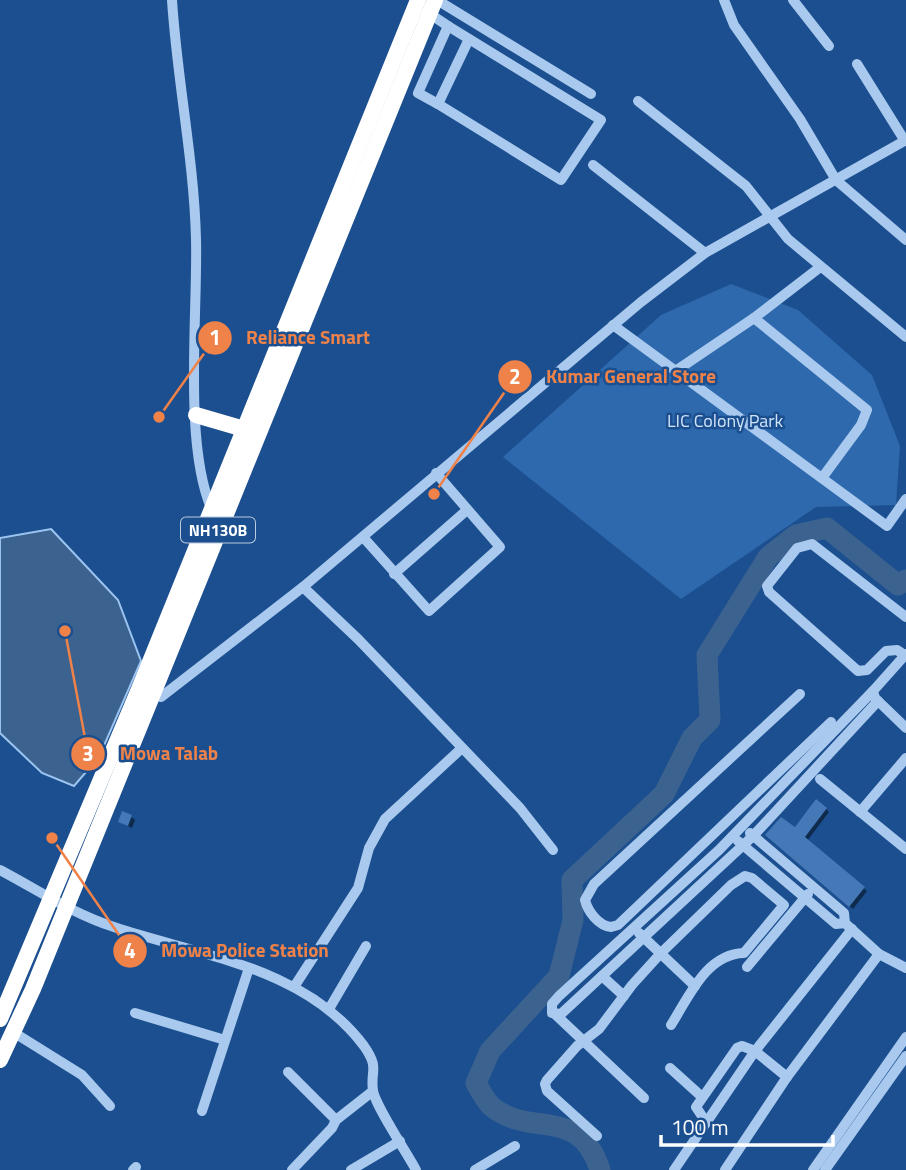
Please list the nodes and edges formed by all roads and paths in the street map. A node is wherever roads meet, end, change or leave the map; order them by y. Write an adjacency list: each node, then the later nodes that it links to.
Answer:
1 (172, 0): 27 (street)
2 (418, 0): 28 (highway, NH130B)
3 (738, 0): 5 (street)
4 (793, 0): 9 (street)
5 (725, 4): 16 (street)
6 (434, 5): 7 (street); 11 (street); 39 (highway, NH130B)
7 (448, 26): 8 (street); 13 (street)
8 (469, 39): 13 (street); 13 (street)
9 (829, 46)
10 (857, 64): 14 (street)
11 (592, 94)
12 (638, 101): 17 (street)
13 (438, 104)
14 (905, 141): 16 (street)
15 (593, 165): 21 (street)
16 (836, 180): 17 (street); 19 (street)
17 (771, 215): 21 (street); 22 (street)
18 (906, 225): 19 (street)
19 (895, 231): 20 (street)
20 (906, 240)
21 (705, 253): 24 (street)
22 (820, 268): 23 (street); 25 (street)
23 (754, 318): 26 (street); 30 (street)
24 (613, 325): 26 (street); 29 (street)
25 (906, 337)
26 (677, 370): 30 (street)
27 (196, 415): 28 (highway); 32 (street)
28 (244, 429): 32 (highway, NH130B)
29 (436, 473): 33 (street); 34 (street)
30 (822, 478): 31 (street)
31 (906, 499)
32 (212, 510): 39 (highway, NH130B)
33 (467, 510): 35 (street); 35 (street)
34 (363, 537): 35 (street); 36 (street)
35 (394, 574)
36 (303, 586): 39 (street); 44 (street)
37 (906, 617): 38 (street)
38 (906, 655): 41 (street)
39 (145, 691): 60 (highway, NH130B)
40 (800, 694): 48 (street)
41 (876, 696): 43 (street); 49 (street); 50 (street)
42 (831, 722): 48 (street)
43 (906, 727)
44 (462, 748): 53 (street); 73 (street)
45 (906, 758): 47 (street)
46 (820, 779): 47 (street)
47 (860, 812): 52 (street)
48 (727, 821): 49 (street)
49 (737, 832): 50 (street); 51 (street); 55 (street)
50 (753, 836): 51 (street); 57 (street)
51 (743, 845): 56 (street); 58 (street)
52 (905, 848)
53 (553, 850)
54 (0, 870): 60 (street)
55 (695, 871): 56 (street); 59 (street)
56 (705, 881): 61 (street)
57 (814, 887): 58 (street); 62 (street)
58 (805, 898): 62 (street); 68 (street)
59 (664, 900): 61 (street); 63 (street)
60 (58, 903): 69 (street); 78 (highway, NH130B); 80 (highway, NH130B)
61 (673, 910): 64 (street)
62 (848, 926): 67 (street); 84 (street)
63 (634, 927): 64 (street); 77 (street)
64 (644, 937): 66 (street); 71 (street)
65 (366, 946): 75 (street)
66 (660, 953): 72 (street); 72 (street); 74 (street)
67 (879, 954): 70 (street); 90 (street)
68 (747, 967)
69 (249, 968): 73 (street); 82 (street)
70 (906, 968)
71 (602, 976): 74 (street); 77 (street)
72 (695, 986): 79 (street)
73 (294, 987): 75 (street)
74 (624, 996): 83 (street)
75 (329, 1009): 92 (street)
76 (135, 1013): 82 (street)
77 (556, 1015): 83 (street)
78 (0, 1019)
79 (671, 1025)
80 (13, 1031): 86 (highway, NH130B); 95 (street)
81 (906, 1037): 87 (street)
82 (225, 1040): 96 (street)
83 (585, 1042): 94 (street); 99 (street)
84 (755, 1051): 90 (street); 93 (street); 98 (street)
85 (906, 1056): 87 (street)
86 (0, 1060)
87 (892, 1066): 91 (street); 108 (street); 109 (street)
88 (670, 1068): 93 (street)
89 (288, 1073): 97 (street)
90 (787, 1077): 107 (street)
91 (906, 1078)
92 (373, 1091): 97 (street); 100 (street)
93 (701, 1096): 98 (street)
94 (644, 1098)
95 (110, 1106)
96 (202, 1111)
97 (336, 1120): 102 (street)
98 (706, 1122): 106 (street)
99 (597, 1136)
100 (400, 1141): 103 (street); 104 (street)
101 (515, 1146): 105 (street)
102 (292, 1170)
103 (351, 1170)
104 (416, 1170)
105 (475, 1170)
106 (674, 1170)
107 (725, 1170)
108 (813, 1170)
109 (825, 1170)

